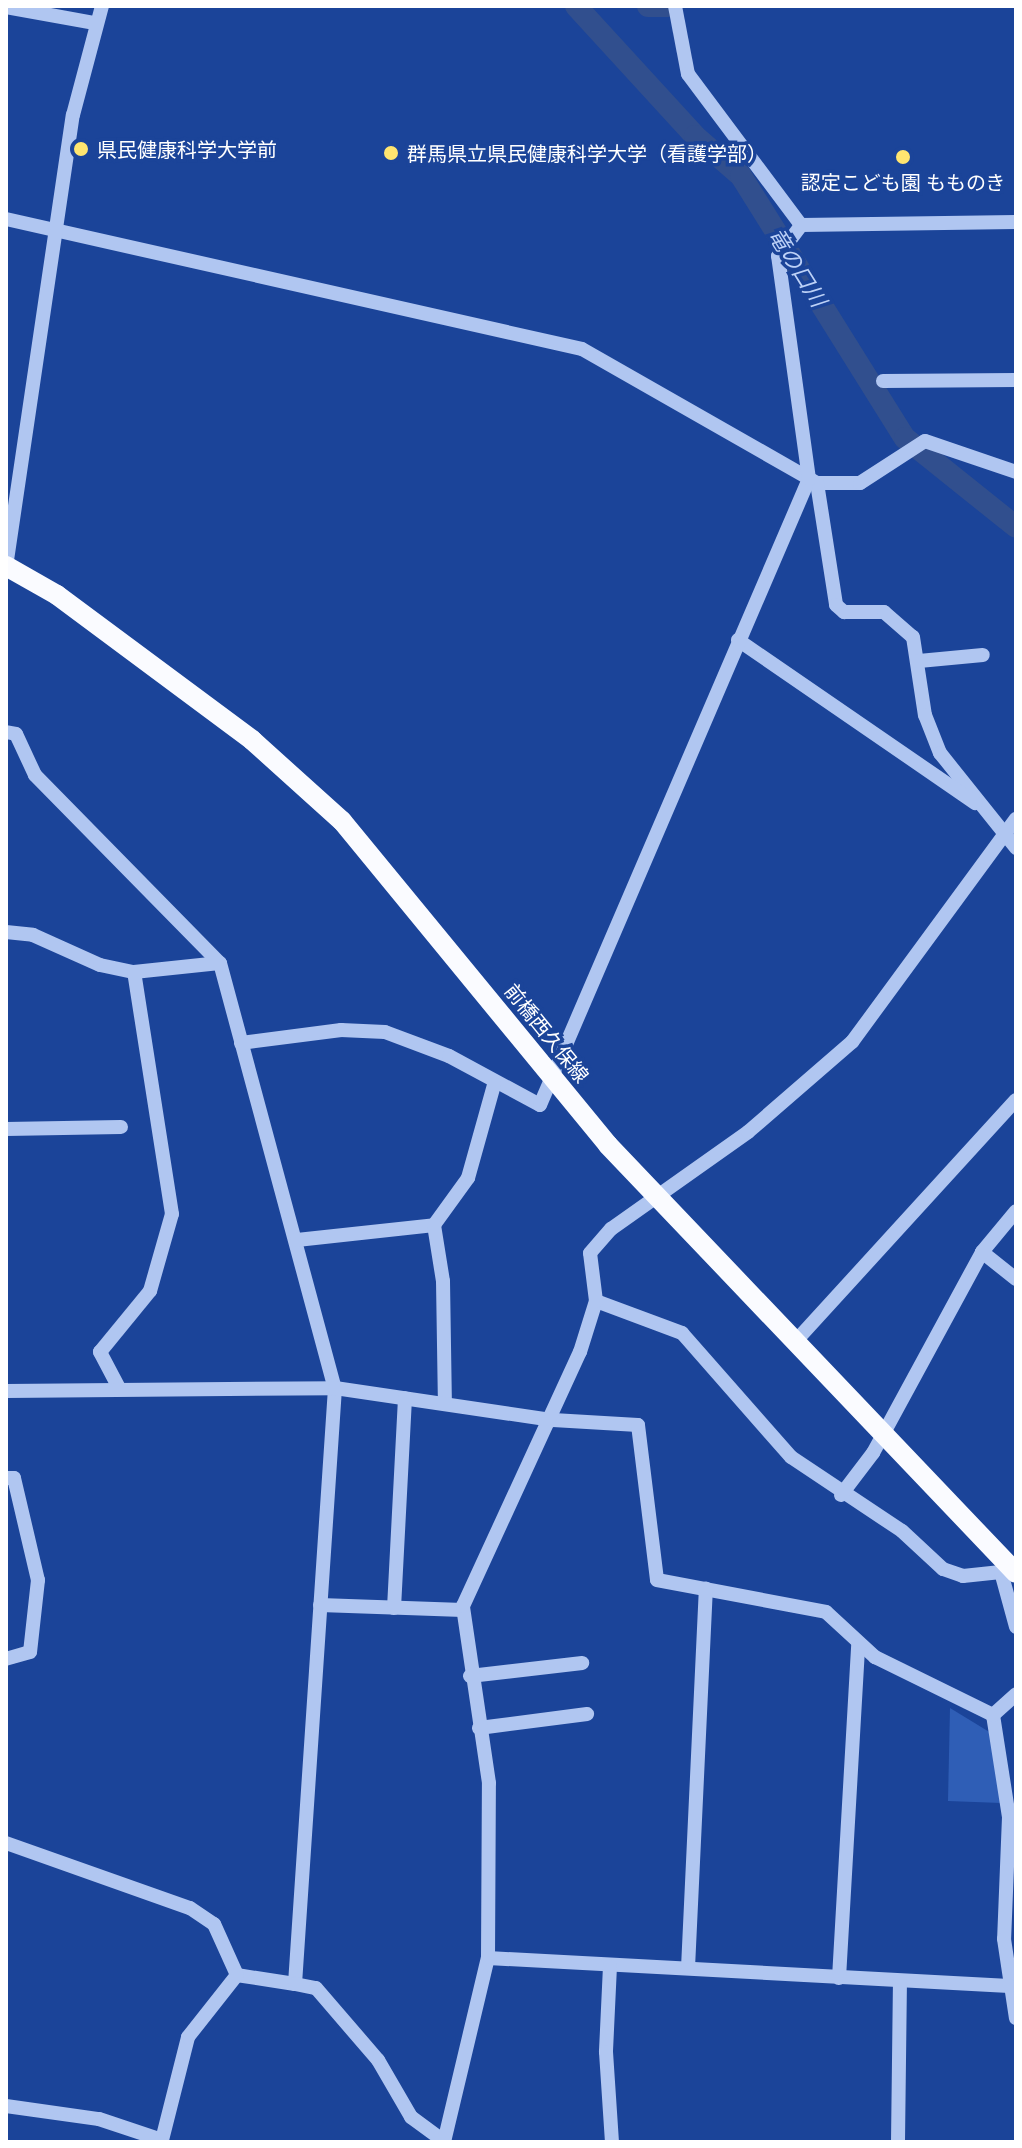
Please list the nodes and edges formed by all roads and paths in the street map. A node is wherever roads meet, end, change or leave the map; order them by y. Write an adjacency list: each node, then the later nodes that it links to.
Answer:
1 (102, 6): 4 (street)
2 (675, 6): 7 (street)
3 (6, 7): 4 (street)
4 (94, 23): 8 (street)
5 (6, 219): 8 (street)
6 (1016, 222): 7 (street)
7 (797, 226): 12 (street)
8 (59, 227): 12 (street); 13 (street)
9 (1016, 380): 10 (street)
10 (883, 381)
11 (1016, 472): 12 (street)
12 (813, 481): 14 (street); 16 (street)
13 (6, 566): 25 (main road, 前橋西久保線)
14 (738, 640): 18 (street); 25 (street)
15 (983, 655): 16 (street)
16 (919, 661): 18 (street)
17 (6, 732): 22 (street)
18 (979, 805): 19 (street)
19 (1011, 825): 20 (street); 30 (street)
20 (1016, 848)
21 (6, 932): 23 (street)
22 (220, 963): 23 (street); 24 (street)
23 (134, 972): 38 (street)
24 (241, 1043): 26 (street); 33 (street)
25 (553, 1079): 26 (street); 30 (main road, 前橋西久保線)
26 (494, 1085): 32 (street)
27 (1016, 1100): 37 (street)
28 (121, 1127): 29 (street)
29 (6, 1129)
30 (657, 1198): 36 (street); 37 (main road, 前橋西久保線)
31 (1016, 1211): 34 (street)
32 (434, 1225): 33 (street); 42 (street)
33 (297, 1240): 39 (street)
34 (982, 1252): 35 (street); 44 (street)
35 (1016, 1279)
36 (596, 1301): 43 (street); 46 (street)
37 (794, 1343): 44 (main road, 前橋西久保線)
38 (119, 1388): 39 (street); 40 (street)
39 (335, 1388): 41 (street); 49 (street)
40 (6, 1391)
41 (405, 1398): 42 (street); 50 (street)
42 (445, 1404): 43 (street)
43 (553, 1420): 48 (street); 51 (street)
44 (883, 1436): 46 (street); 47 (main road, 前橋西久保線)
45 (6, 1478): 54 (street)
46 (841, 1495): 47 (street)
47 (1010, 1566): 52 (street)
48 (706, 1588): 53 (street); 66 (street)
49 (320, 1605): 50 (street); 70 (street)
50 (394, 1608): 51 (street)
51 (463, 1610): 56 (street)
52 (1016, 1627)
53 (858, 1645): 59 (street); 68 (street)
54 (6, 1659)
55 (582, 1663): 56 (street)
56 (470, 1676): 60 (street)
57 (1016, 1694): 59 (street)
58 (587, 1714): 60 (street)
59 (993, 1715): 61 (street)
60 (479, 1728): 64 (street)
61 (1012, 1811): 63 (street)
62 (6, 1843): 67 (street)
63 (1010, 1939): 71 (street)
64 (488, 1958): 65 (street); 74 (street)
65 (610, 1966): 66 (street); 75 (street)
66 (688, 1968): 68 (street)
67 (237, 1975): 70 (street); 73 (street)
68 (839, 1978): 69 (street)
69 (900, 1982): 71 (street); 76 (street)
70 (295, 1984): 74 (street)
71 (1009, 1986): 72 (street)
72 (1016, 2018)
73 (6, 2106)
74 (444, 2142)
75 (612, 2142)
76 (898, 2142)

